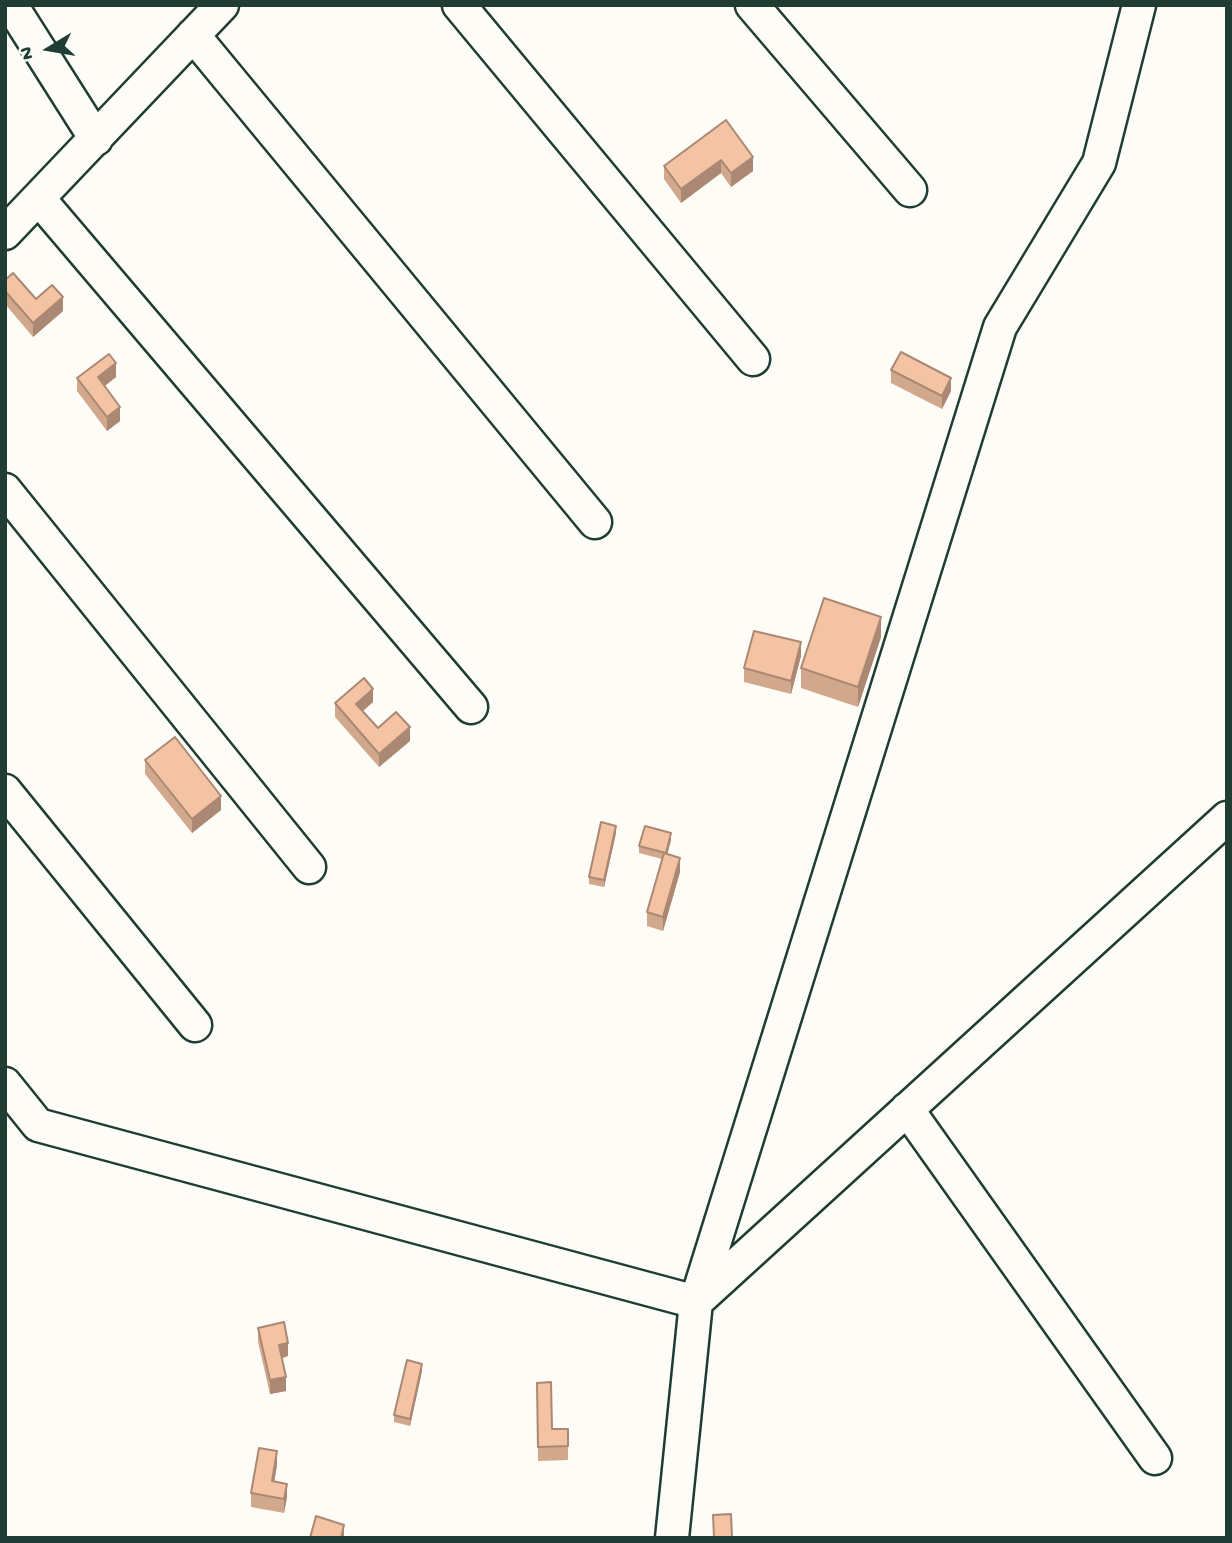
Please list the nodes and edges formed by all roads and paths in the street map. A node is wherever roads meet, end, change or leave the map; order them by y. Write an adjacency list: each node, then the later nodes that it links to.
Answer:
1 (11, 5): 7 (street)
2 (222, 5): 6 (street)
3 (459, 5): 11 (street)
4 (752, 5): 8 (street)
5 (1139, 5): 21 (street)
6 (193, 35): 7 (street); 13 (street)
7 (96, 139): 9 (street)
8 (910, 190)
9 (38, 199): 10 (street); 14 (street)
10 (8, 222)
11 (754, 359)
12 (5, 490): 17 (street)
13 (595, 522)
14 (471, 707)
15 (5, 791): 18 (street)
16 (1227, 818): 20 (street)
17 (309, 867)
18 (195, 1025)
19 (5, 1084): 21 (street)
20 (908, 1109): 21 (street); 22 (street)
21 (696, 1302): 23 (street)
22 (1155, 1458)
23 (672, 1538)

